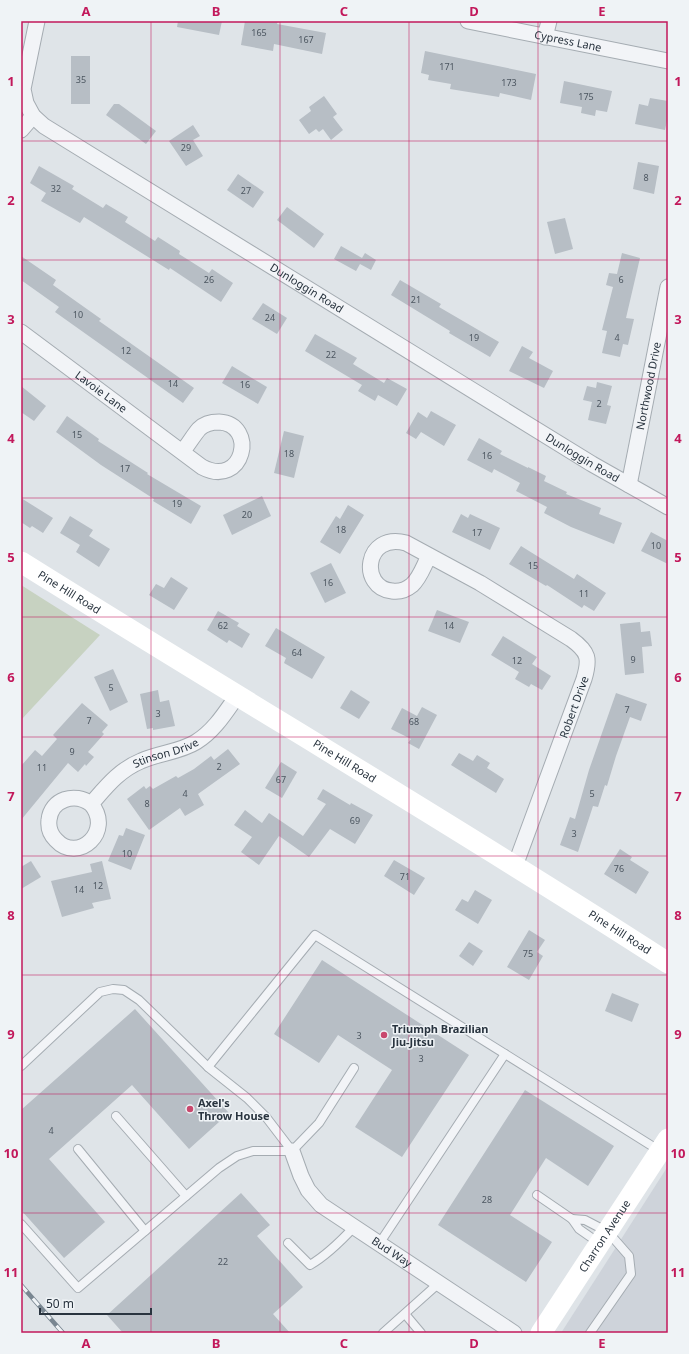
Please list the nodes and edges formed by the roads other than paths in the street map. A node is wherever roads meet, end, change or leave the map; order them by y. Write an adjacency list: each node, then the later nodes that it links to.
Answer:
1 (37, 21): 6 (street, Dunloggin Road)
2 (468, 21): 4 (street, Cypress Lane)
3 (549, 21): 4 (street)
4 (545, 37): 5 (street, Cypress Lane)
5 (668, 61)
6 (33, 116): 7 (street); 11 (street, Dunloggin Road)
7 (21, 130)
8 (668, 287): 11 (street, Northwood Drive)
9 (21, 332): 10 (street, Lavoie Lane)
10 (182, 452)
11 (629, 485): 12 (street, Dunloggin Road)
12 (668, 507)
13 (429, 556): 17 (street, Robert Drive)
14 (21, 562): 15 (street, Pine Hill Road)
15 (237, 696): 16 (street, Stinson Drive); 17 (street, Pine Hill Road)
16 (91, 804)
17 (515, 866): 18 (street, Pine Hill Road)
18 (668, 962)
19 (505, 1054): 21 (lane); 24 (lane); 35 (lane)
20 (21, 1066): 21 (lane)
21 (208, 1067): 26 (lane)
22 (354, 1068): 26 (lane)
23 (116, 1116): 28 (lane)
24 (664, 1145): 33 (street, Charron Avenue)
25 (78, 1149): 32 (lane)
26 (292, 1151): 28 (lane); 31 (street, Bud Way)
27 (537, 1195): 29 (lane)
28 (186, 1196): 32 (lane)
29 (572, 1218): 33 (lane); 33 (lane)
30 (21, 1224): 32 (lane)
31 (354, 1227): 34 (lane); 35 (street, Bud Way)
32 (145, 1231)
33 (604, 1238): 41 (street, Charron Avenue); 42 (lane)
34 (288, 1243)
35 (379, 1244): 36 (street, Bud Way)
36 (439, 1283): 37 (lane); 40 (street, Bud Way)
37 (404, 1314): 38 (lane); 39 (lane)
38 (383, 1333)
39 (421, 1333)
40 (514, 1333)
41 (541, 1333)
42 (590, 1333)

